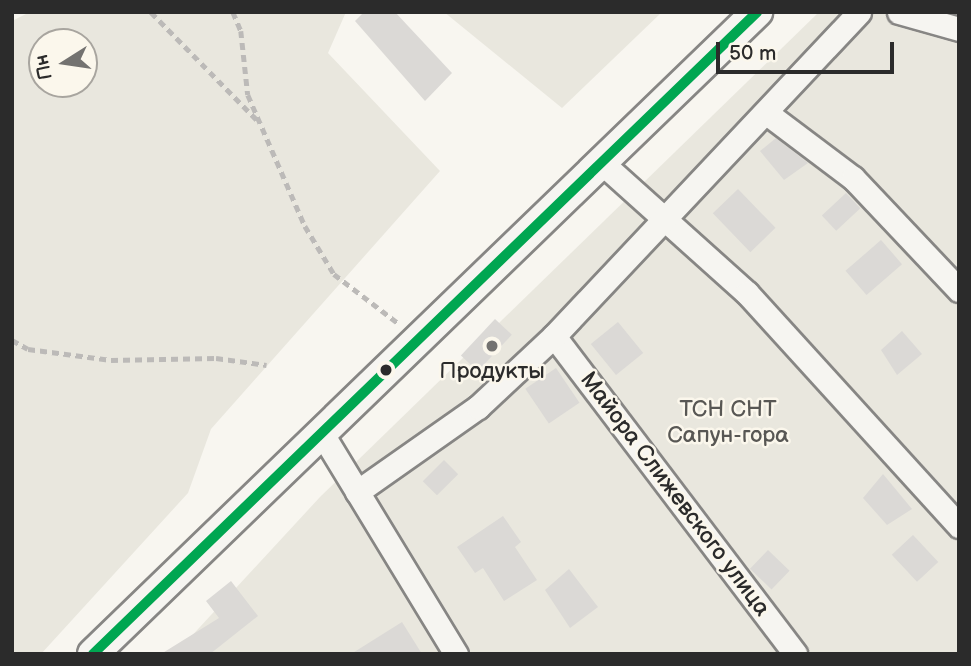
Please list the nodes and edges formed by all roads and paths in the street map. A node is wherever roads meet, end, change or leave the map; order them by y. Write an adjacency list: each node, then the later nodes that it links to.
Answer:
1 (151, 12): 8 (path)
2 (233, 12): 8 (path)
3 (757, 12): 9 (main road)
4 (859, 12): 7 (street)
5 (899, 12): 6 (street)
6 (959, 29)
7 (768, 114): 10 (street); 11 (street)
8 (257, 121): 13 (path)
9 (601, 162): 10 (street); 13 (main road)
10 (665, 220): 12 (street); 18 (street)
11 (959, 290)
12 (554, 336): 17 (street); 21 (street, Майора Слижевского улица)
13 (418, 338): 16 (main road)
14 (12, 340): 15 (path)
15 (268, 366)
16 (321, 432): 17 (street); 19 (main road)
17 (358, 492): 20 (street)
18 (959, 526)
19 (93, 654)
20 (456, 654)
21 (795, 654)

